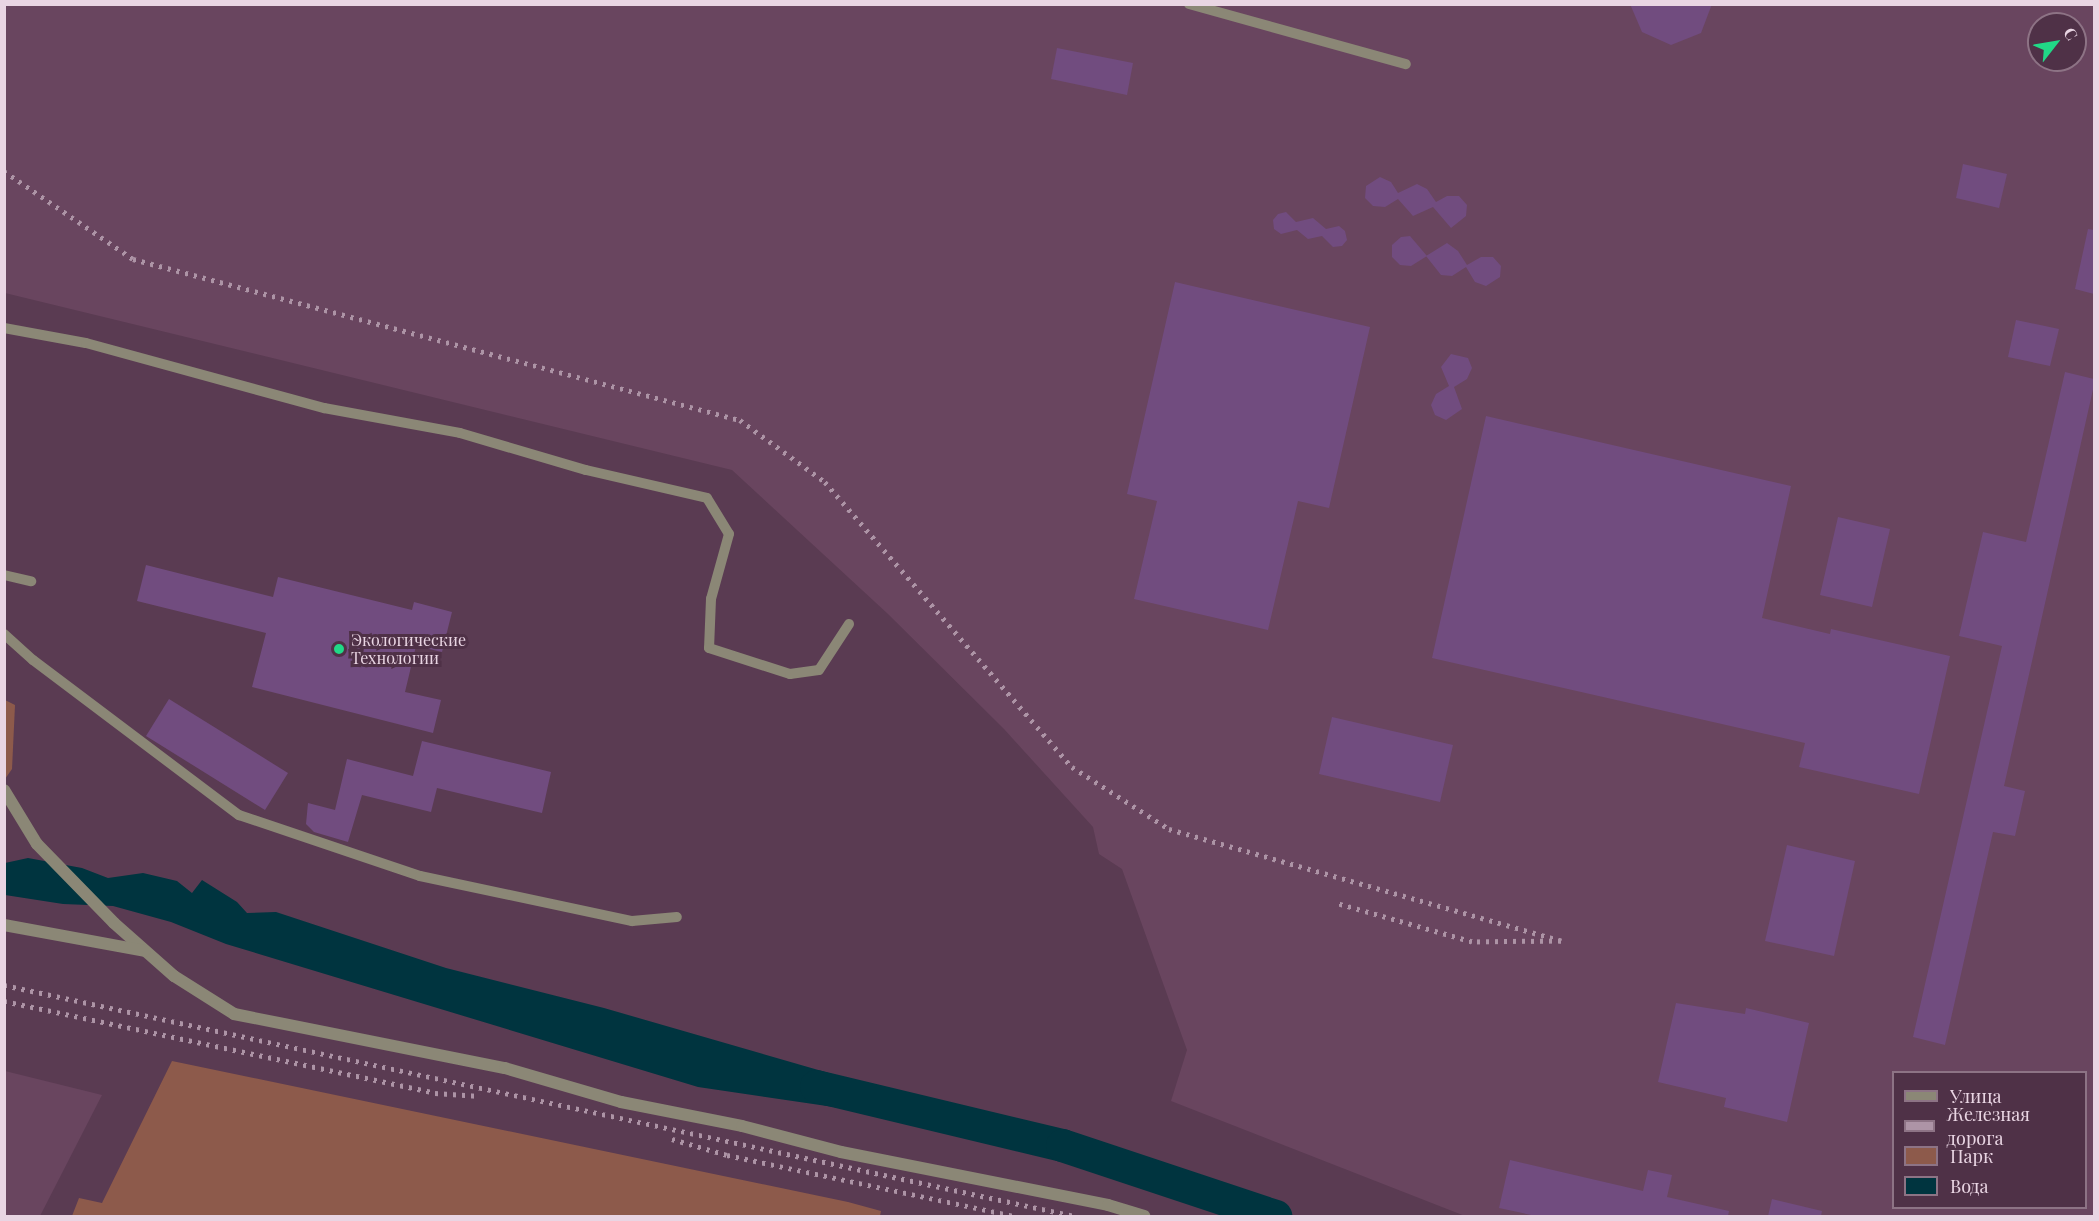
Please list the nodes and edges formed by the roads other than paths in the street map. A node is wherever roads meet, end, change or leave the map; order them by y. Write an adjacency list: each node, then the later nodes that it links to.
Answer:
1 (1189, 4): 2 (lane)
2 (1407, 64)
3 (4, 328): 6 (lane)
4 (4, 575): 5 (lane)
5 (31, 581)
6 (849, 624)
7 (4, 634): 9 (lane)
8 (4, 790): 11 (street)
9 (677, 917)
10 (4, 925): 11 (street)
11 (145, 951): 12 (street)
12 (1144, 1216)

